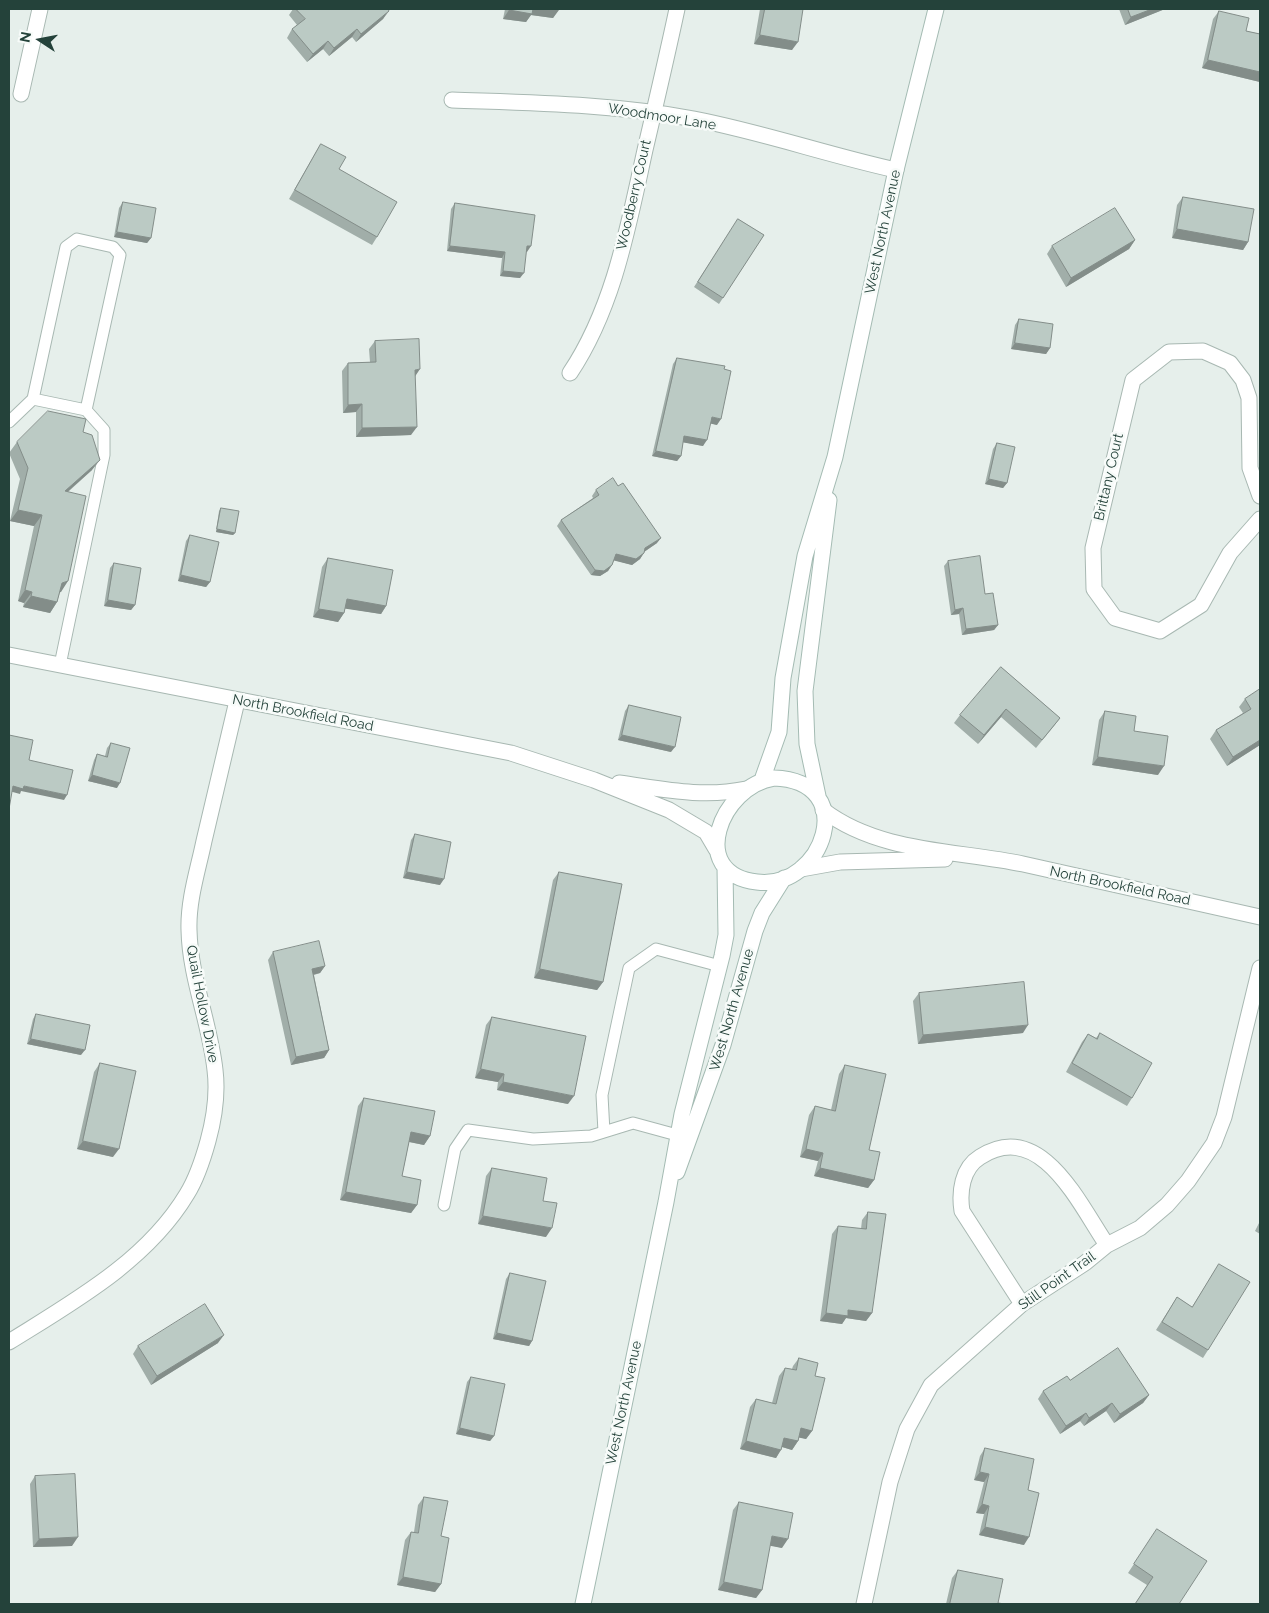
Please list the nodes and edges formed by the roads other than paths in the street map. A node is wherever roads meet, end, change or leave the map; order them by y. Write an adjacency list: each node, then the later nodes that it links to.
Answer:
1 (40, 9): 4 (street)
2 (677, 9): 6 (street, Woodberry Court)
3 (936, 9): 7 (street, West North Avenue)
4 (21, 94)
5 (452, 100): 6 (street, Woodmoor Lane)
6 (654, 112): 7 (street, Woodmoor Lane); 8 (street, Woodberry Court)
7 (896, 170): 12 (street, West North Avenue)
8 (570, 373)
9 (33, 399): 10 (lane); 10 (lane); 11 (lane)
10 (86, 410): 16 (lane)
11 (9, 422)
12 (834, 457): 19 (street, West North Avenue); 21 (street, West North Avenue)
13 (1260, 496): 14 (street, Brittany Court)
14 (1260, 520)
15 (9, 655): 16 (street, North Brookfield Road)
16 (60, 665): 17 (street, North Brookfield Road)
17 (237, 701): 18 (street, North Brookfield Road); 36 (street, Quail Hollow Drive)
18 (594, 780): 20 (street, North Brookfield Road); 22 (street, North Brookfield Road)
19 (762, 780): 20 (street); 21 (street)
20 (746, 789): 22 (street)
21 (820, 803): 23 (street, North Brookfield Road); 25 (street)
22 (716, 849): 24 (street)
23 (979, 857): 25 (street, North Brookfield Road); 27 (street, North Brookfield Road)
24 (725, 867): 26 (street); 28 (street, West North Avenue)
25 (801, 869): 26 (street)
26 (784, 878): 32 (street, West North Avenue)
27 (1260, 917)
28 (720, 966): 30 (lane); 31 (street, West North Avenue)
29 (1260, 968): 34 (street, Still Point Trail)
30 (604, 1132): 31 (lane); 33 (lane)
31 (677, 1135): 32 (street, West North Avenue)
32 (666, 1202): 37 (street, West North Avenue)
33 (444, 1205)
34 (1107, 1245): 35 (street, Still Point Trail); 35 (street)
35 (1022, 1304): 38 (street, Still Point Trail)
36 (9, 1342)
37 (583, 1604)
38 (864, 1604)

